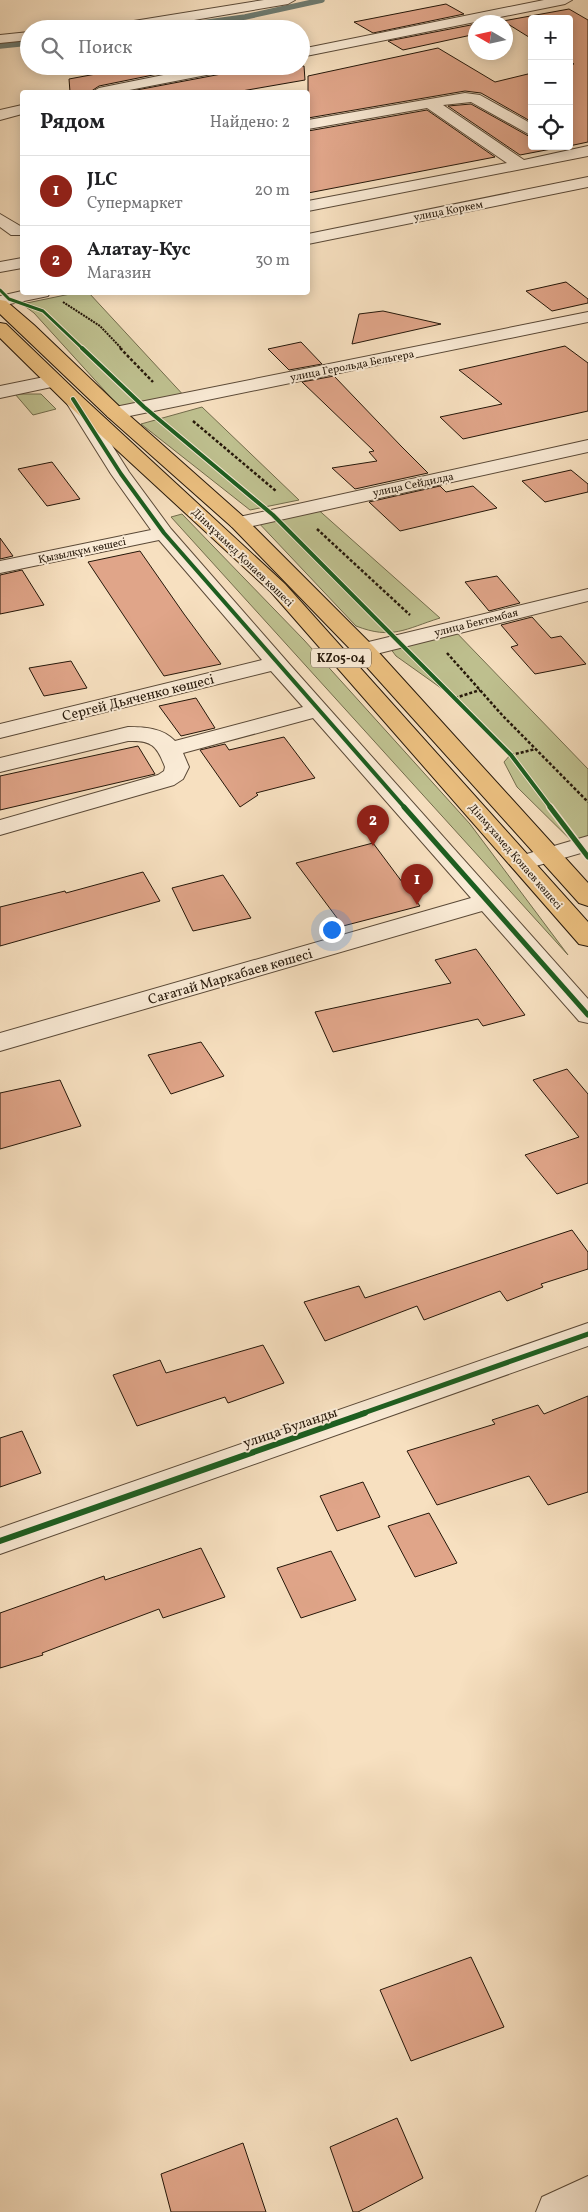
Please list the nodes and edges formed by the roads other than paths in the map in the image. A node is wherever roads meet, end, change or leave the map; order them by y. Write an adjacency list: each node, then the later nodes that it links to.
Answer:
1 (288, 0): 3 (street)
2 (565, 0): 6 (street)
3 (172, 20)
4 (20, 37): 5 (street)
5 (0, 39)
6 (310, 51)
7 (186, 75): 8 (street)
8 (109, 90)
9 (430, 103): 12 (street); 13 (street); 16 (street)
10 (20, 110): 11 (street)
11 (0, 115)
12 (310, 125)
13 (528, 129)
14 (564, 150): 15 (street); 16 (street)
15 (588, 151)
16 (521, 165): 18 (street)
17 (588, 182): 21 (street, улица Коркем)
18 (310, 206)
19 (0, 219): 20 (street)
20 (20, 231)
21 (310, 239)
22 (20, 263): 23 (street)
23 (0, 267)
24 (28, 295): 25 (street)
25 (0, 301)
26 (0, 305): 32 (main road, Дінмұхамед Қонаев көшесі / KZ05-04)
27 (585, 321): 32 (street, улица Герольда Бельгера)
28 (0, 328): 29 (main road, Дінмұхамед Қонаев көшесі / KZ05-04)
29 (54, 381): 30 (street); 31 (main road, Дінмұхамед Қонаев көшесі / KZ05-04)
30 (0, 392)
31 (73, 399): 35 (street); 47 (main road, Дінмұхамед Қонаев көшесі / KZ05-04)
32 (116, 413): 34 (main road, Дінмұхамед Қонаев көшесі / KZ05-04)
33 (588, 446): 34 (street, улица Сейдилда)
34 (239, 523): 38 (main road, Дінмұхамед Қонаев көшесі / KZ05-04)
35 (164, 532): 36 (street, Қызылқұм көшесі); 39 (street)
36 (0, 567)
37 (588, 594): 38 (street, улица Бектембая)
38 (364, 650): 46 (main road, Дінмұхамед Қонаев көшесі / KZ05-04)
39 (276, 663): 40 (street); 41 (street, Сергей Дьяченко көшесі)
40 (318, 710): 42 (street); 49 (street)
41 (0, 730)
42 (171, 749): 43 (street); 44 (street)
43 (0, 766)
44 (0, 828)
45 (588, 843): 46 (street)
46 (547, 855): 47 (street); 48 (main road, Дінмұхамед Қонаев көшесі / KZ05-04)
47 (522, 863): 50 (main road, Дінмұхамед Қонаев көшесі / KZ05-04)
48 (588, 898)
49 (489, 901): 51 (street); 52 (street, Сағатай Маркабаев көшесі)
50 (588, 938)
51 (588, 1014)
52 (0, 1042)
53 (588, 1334): 54 (street, улица Буланды)
54 (0, 1541)
55 (588, 2197): 56 (street)
56 (557, 2212)

